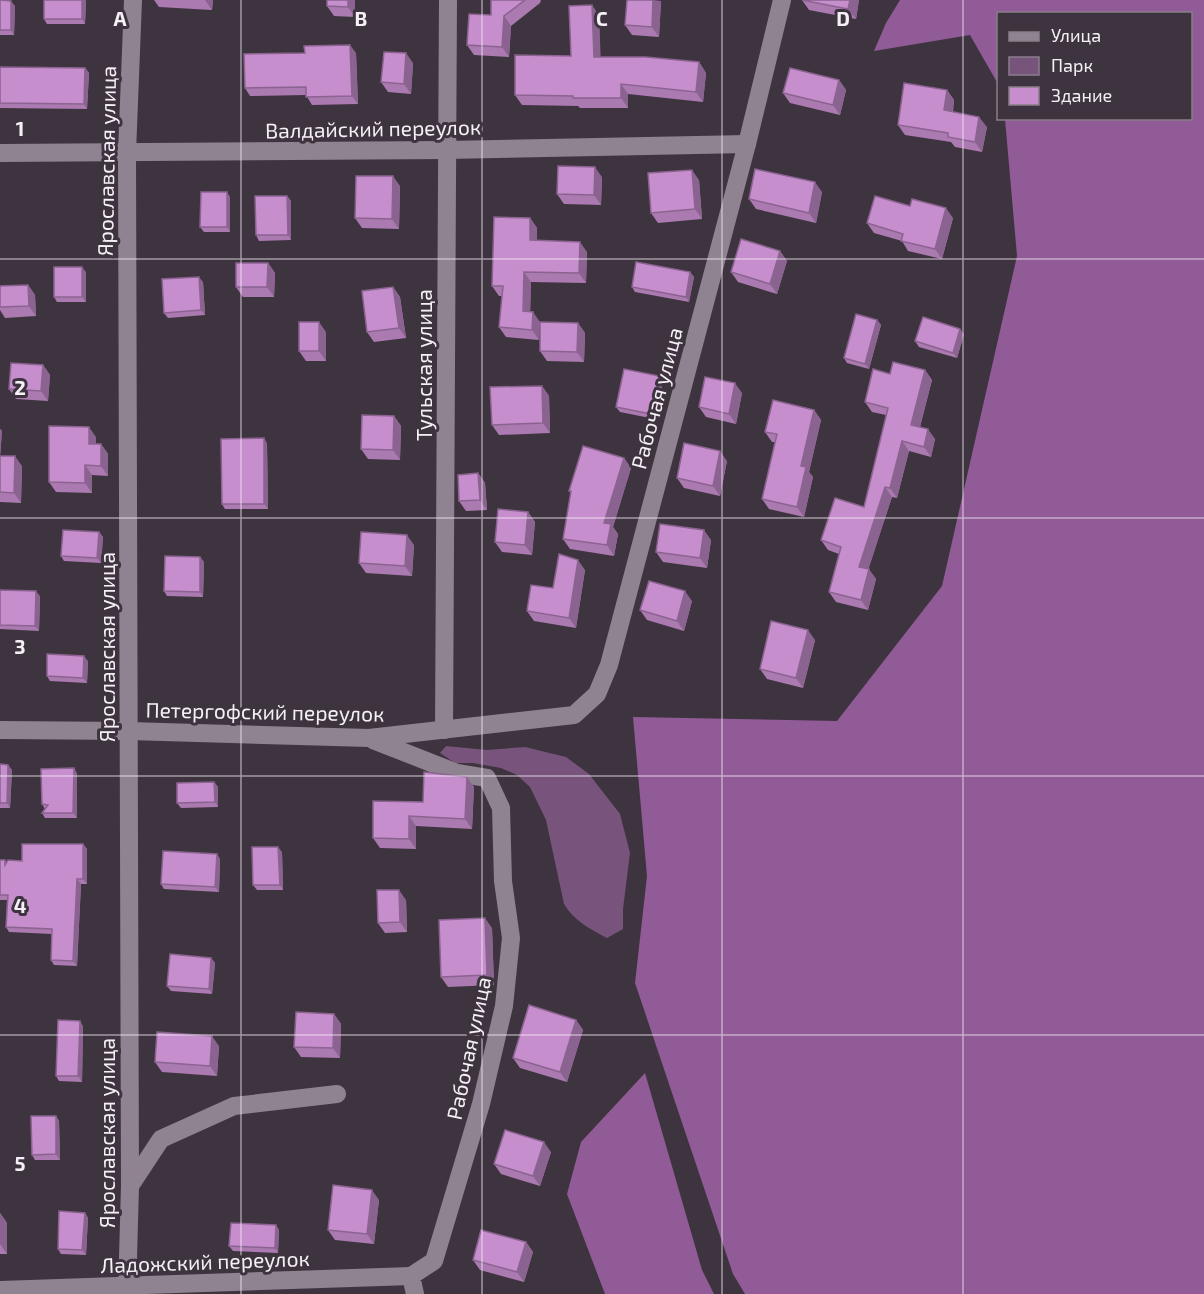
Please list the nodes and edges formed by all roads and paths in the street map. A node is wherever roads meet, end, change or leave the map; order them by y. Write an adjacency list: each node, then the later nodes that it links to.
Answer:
1 (134, 0): 7 (street, Ярославская улица)
2 (448, 0): 5 (street, Тульская улица)
3 (782, 0): 4 (street, Рабочая улица)
4 (747, 144): 5 (street, Валдайский переулок); 8 (street, Рабочая улица)
5 (446, 150): 7 (street, Валдайский переулок); 10 (street, Тульская улица)
6 (0, 153): 7 (street, Валдайский переулок)
7 (127, 153): 11 (street, Ярославская улица)
8 (609, 665): 10 (street, Петергофский переулок)
9 (0, 730): 11 (street, Петергофский переулок)
10 (444, 730): 12 (street, Петергофский переулок)
11 (129, 731): 12 (street, Петергофский переулок); 14 (street, Ярославская улица)
12 (369, 738): 15 (street, Рабочая улица)
13 (338, 1094): 14 (street)
14 (130, 1186): 17 (street, Ярославская улица)
15 (413, 1285): 17 (street, Ладожский переулок)
16 (0, 1290): 17 (street, Ладожский переулок)
17 (127, 1290)

